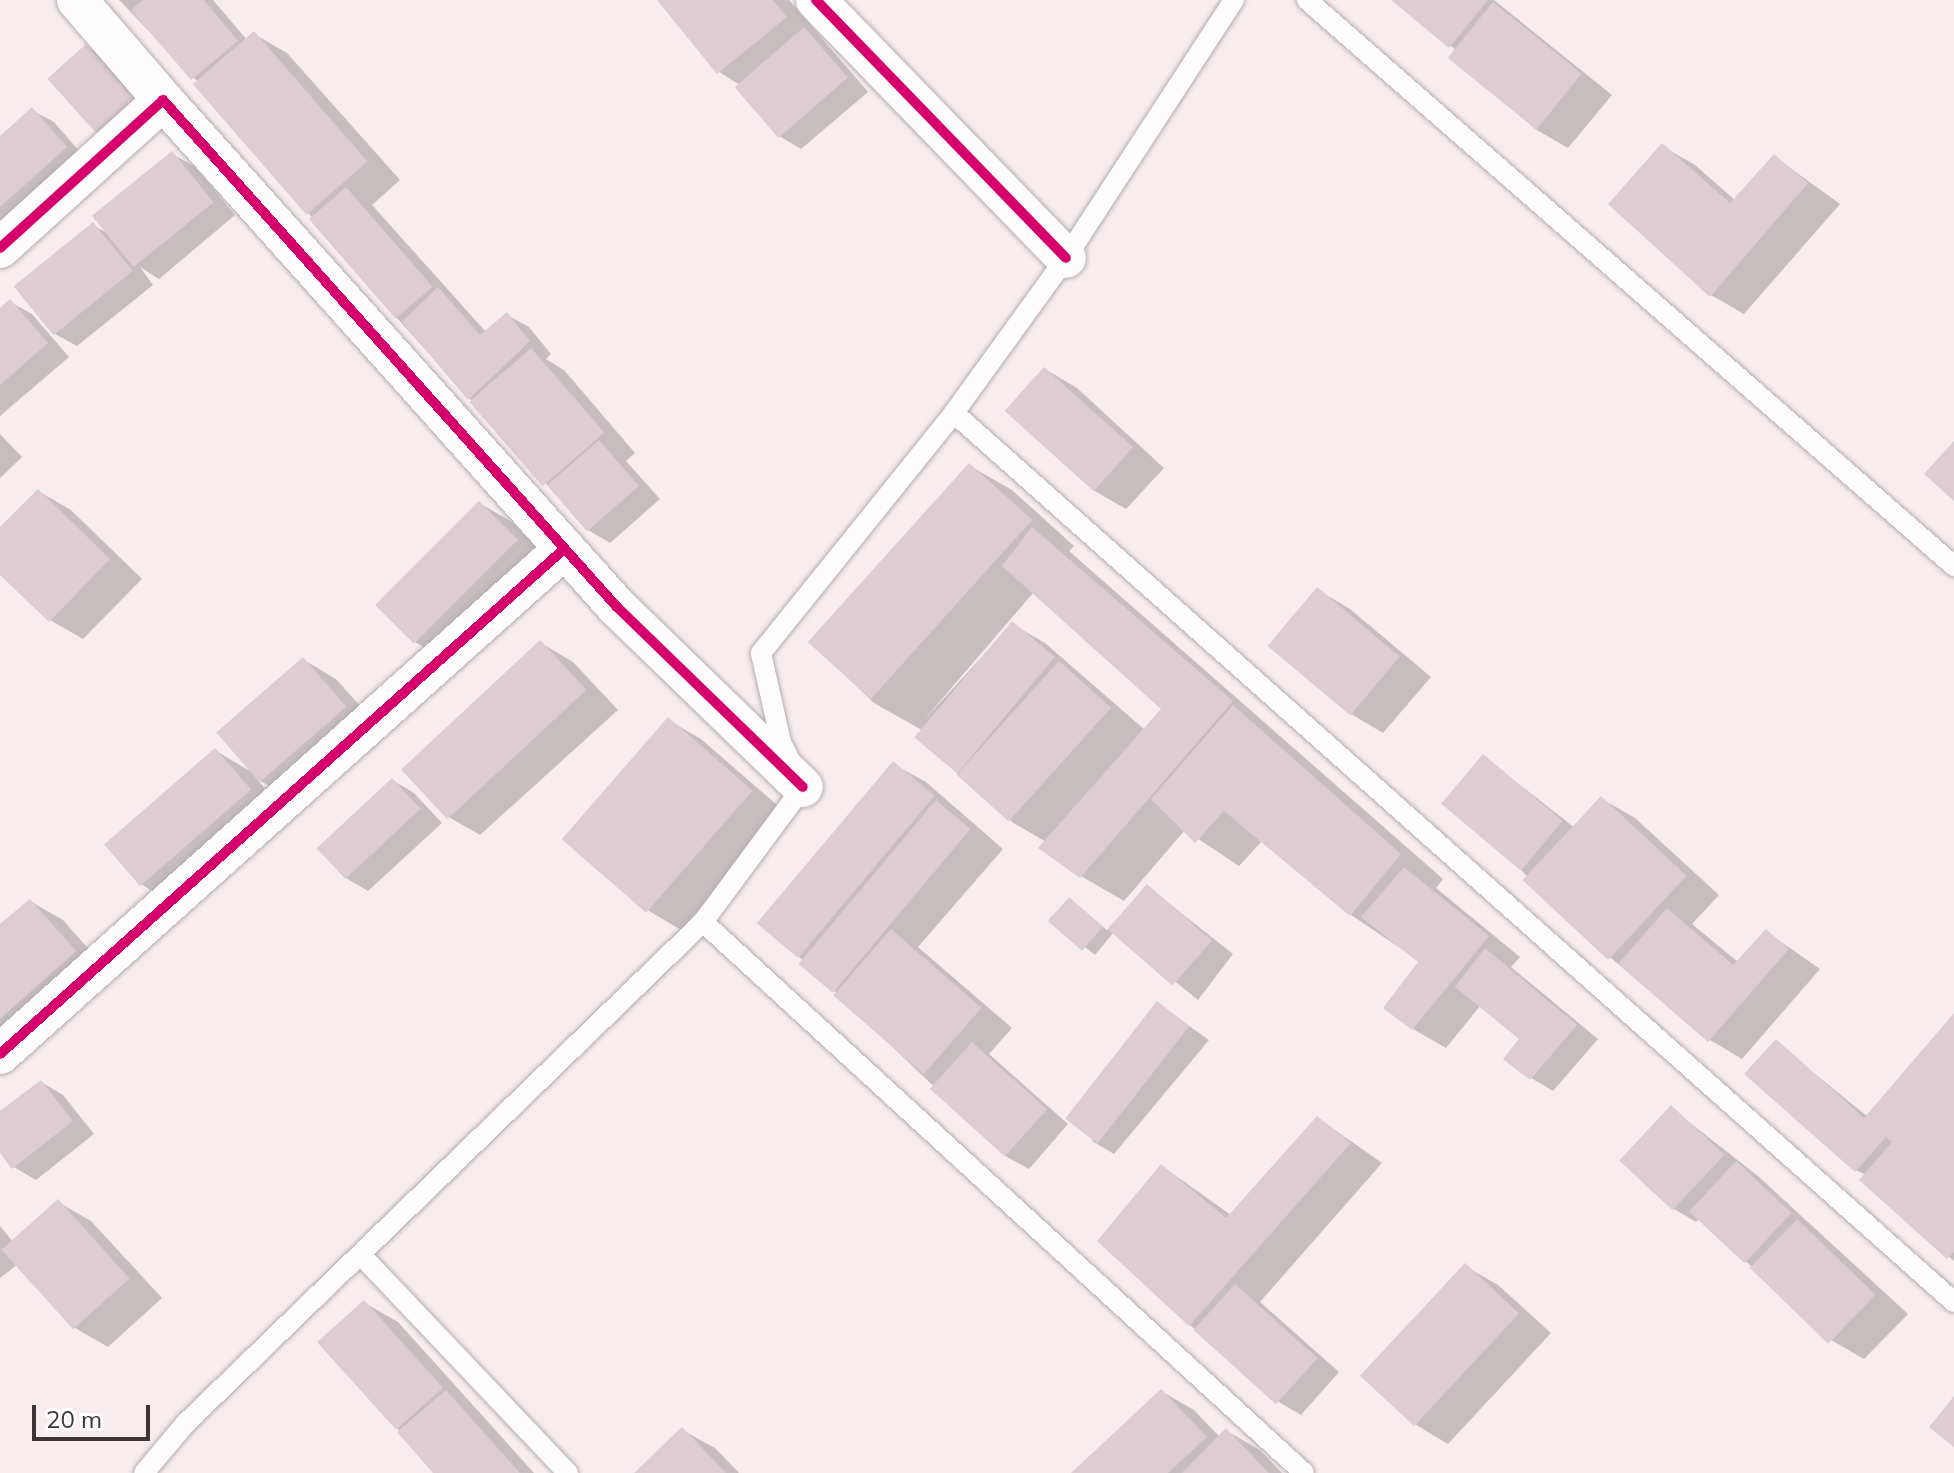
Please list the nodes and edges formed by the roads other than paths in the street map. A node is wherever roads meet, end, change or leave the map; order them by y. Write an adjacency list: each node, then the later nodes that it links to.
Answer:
1 (77, 0): 5 (street)
2 (816, 0): 7 (street)
3 (1234, 0): 7 (lane)
4 (1307, 0): 10 (lane)
5 (163, 100): 6 (street); 9 (street)
6 (0, 248)
7 (1066, 258): 8 (lane)
8 (954, 413): 11 (lane); 15 (lane)
9 (563, 550): 11 (street); 13 (street)
10 (1954, 566)
11 (803, 787): 12 (lane)
12 (703, 922): 14 (lane); 18 (lane)
13 (0, 1054)
14 (361, 1255): 16 (lane); 17 (lane)
15 (1954, 1302)
16 (144, 1473)
17 (568, 1473)
18 (1304, 1473)

